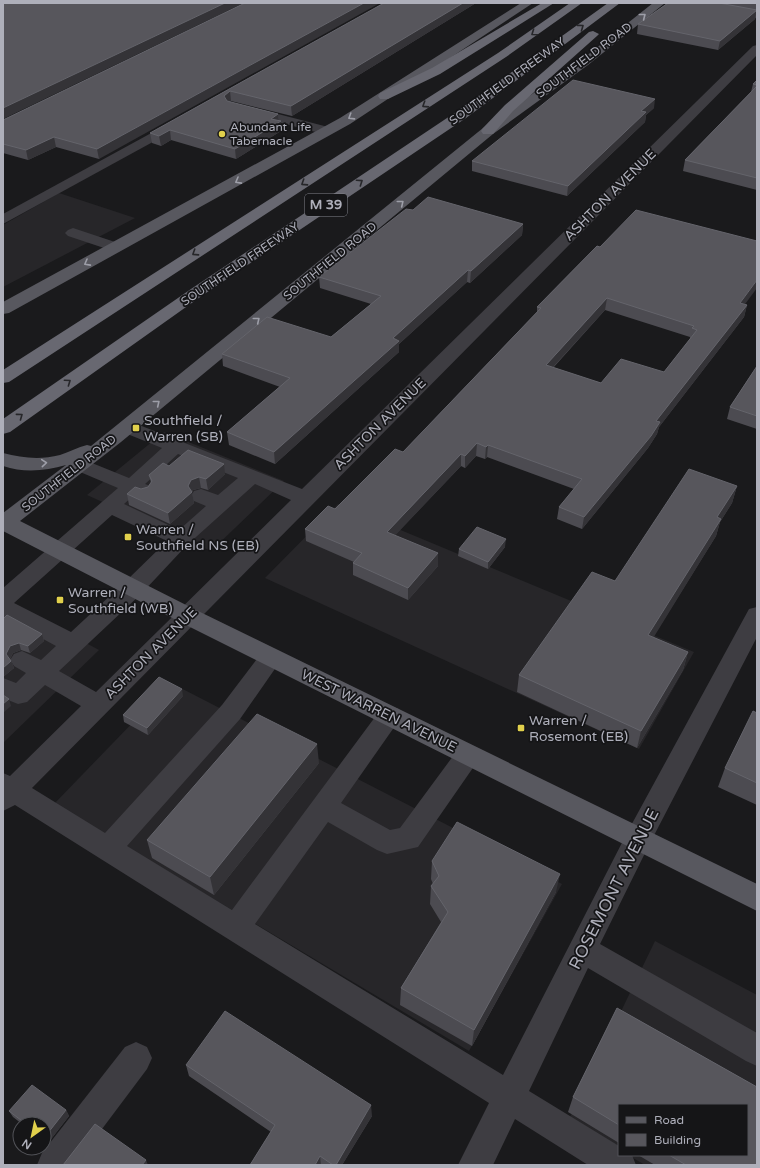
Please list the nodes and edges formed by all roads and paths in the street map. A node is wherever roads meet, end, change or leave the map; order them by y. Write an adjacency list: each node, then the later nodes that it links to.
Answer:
1 (528, 3): 10 (main road)
2 (549, 3): 10 (highway)
3 (577, 3): 20 (highway, SOUTHFIELD FREEWAY / M 39, one-way to 20)
4 (615, 3): 21 (highway, SOUTHFIELD FREEWAY / M 39, one-way to 4)
5 (627, 3): 14 (highway)
6 (660, 3): 14 (main road, SOUTHFIELD ROAD, one-way to 6)
7 (693, 3): 8 (street)
8 (757, 15)
9 (757, 48): 29 (street, ASHTON AVENUE)
10 (384, 96): 13 (main road, one-way to 13)
11 (239, 108): 13 (street)
12 (190, 115): 16 (street)
13 (327, 131): 18 (main road, one-way to 18)
14 (488, 131): 22 (main road, SOUTHFIELD ROAD, one-way to 14)
15 (32, 220): 16 (street)
16 (6, 226)
17 (73, 233): 18 (street)
18 (116, 247): 19 (main road, one-way to 19)
19 (3, 309)
20 (3, 378)
21 (3, 428)
22 (120, 433): 23 (street); 24 (main road, one-way to 22); 25 (main road, SOUTHFIELD ROAD)
23 (175, 446): 26 (street); 27 (street)
24 (4, 460)
25 (80, 465): 27 (street); 32 (main road, SOUTHFIELD ROAD)
26 (252, 476): 29 (street); 30 (street)
27 (138, 488): 31 (street)
28 (201, 496): 30 (street)
29 (306, 498): 39 (street, ASHTON AVENUE)
30 (220, 504): 33 (street)
31 (110, 506): 33 (street); 34 (street)
32 (4, 522): 34 (main road, WEST WARREN AVENUE)
33 (181, 539): 35 (street)
34 (60, 550): 35 (main road, WEST WARREN AVENUE); 36 (street)
35 (134, 587): 39 (main road, WEST WARREN AVENUE); 40 (street)
36 (3, 600)
37 (3, 607): 40 (street)
38 (757, 615): 50 (street, ROSEMONT AVENUE)
39 (188, 616): 41 (main road, WEST WARREN AVENUE); 45 (street, ASHTON AVENUE)
40 (73, 644): 43 (street)
41 (271, 657): 46 (main road, WEST WARREN AVENUE); 51 (street)
42 (22, 660): 43 (street)
43 (43, 673): 44 (street); 45 (street)
44 (3, 687)
45 (99, 705): 48 (street, ASHTON AVENUE)
46 (390, 716): 47 (main road, WEST WARREN AVENUE); 49 (street)
47 (468, 755): 49 (street); 50 (main road, WEST WARREN AVENUE)
48 (6, 791): 51 (street)
49 (324, 807): 53 (street)
50 (638, 839): 52 (main road, WEST WARREN AVENUE); 54 (street, ROSEMONT AVENUE)
51 (108, 849): 53 (street)
52 (757, 898)
53 (236, 928): 57 (street)
54 (584, 950): 55 (street); 57 (street, ROSEMONT AVENUE)
55 (757, 1050)
56 (136, 1058): 58 (street)
57 (509, 1097): 59 (street, ROSEMONT AVENUE); 60 (street)
58 (54, 1165)
59 (475, 1165)
60 (619, 1165)

